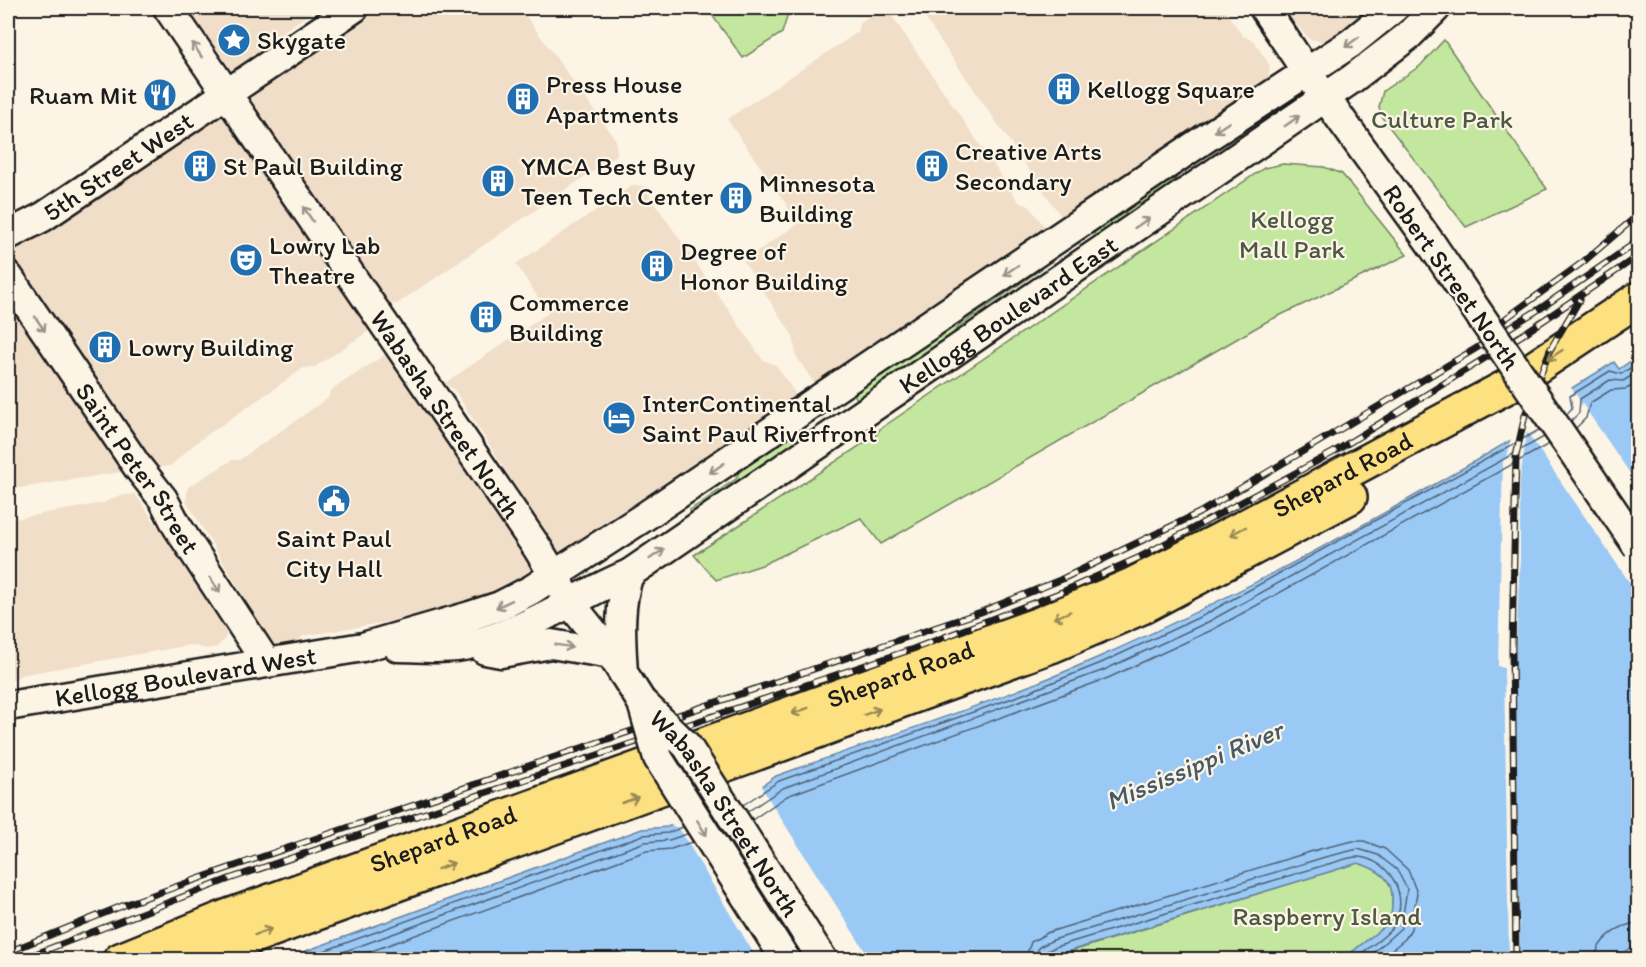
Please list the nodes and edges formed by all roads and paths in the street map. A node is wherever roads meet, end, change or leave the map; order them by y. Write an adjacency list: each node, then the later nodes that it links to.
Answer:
1 (168, 8): 7 (main road, Wabasha Street North, one-way to 1)
2 (354, 8): 7 (main road, 5th Street West)
3 (1264, 8): 6 (main road, Robert Street North)
4 (1394, 8): 6 (main road, Kellogg Boulevard East, one-way to 6)
5 (1436, 8): 8 (main road, Kellogg Boulevard East)
6 (1306, 71): 8 (main road, Robert Street North); 15 (main road, Kellogg Boulevard East, one-way to 15)
7 (226, 93): 9 (main road, 5th Street West); 15 (main road, Wabasha Street North, one-way to 7)
8 (1326, 98): 13 (main road, Robert Street North, bridge); 14 (main road, Kellogg Boulevard East, one-way to 8)
9 (8, 235)
10 (8, 276): 19 (main road, Saint Peter Street, one-way to 19)
11 (1638, 299): 23 (highway, Shepard Road, one-way to 23)
12 (1638, 324): 24 (highway, Shepard Road, one-way to 12)
13 (1638, 547)
14 (629, 574): 16 (main road, Kellogg Boulevard East); 20 (main road)
15 (555, 576): 16 (main road, Wabasha Street North); 18 (main road, Kellogg Boulevard West, one-way to 18)
16 (571, 604): 17 (main road, Kellogg Boulevard West); 20 (main road, Wabasha Street North)
17 (465, 646): 18 (main road, Kellogg Boulevard West); 20 (main road, one-way to 20)
18 (363, 647): 19 (main road, Kellogg Boulevard West)
19 (266, 662): 22 (main road, Kellogg Boulevard West)
20 (617, 663): 21 (main road, Wabasha Street North)
21 (641, 701): 25 (main road, Wabasha Street North, one-way to 25, bridge); 26 (main road, Wabasha Street North, bridge)
22 (8, 705)
23 (120, 960)
24 (188, 960)
25 (786, 960)
26 (823, 960)

